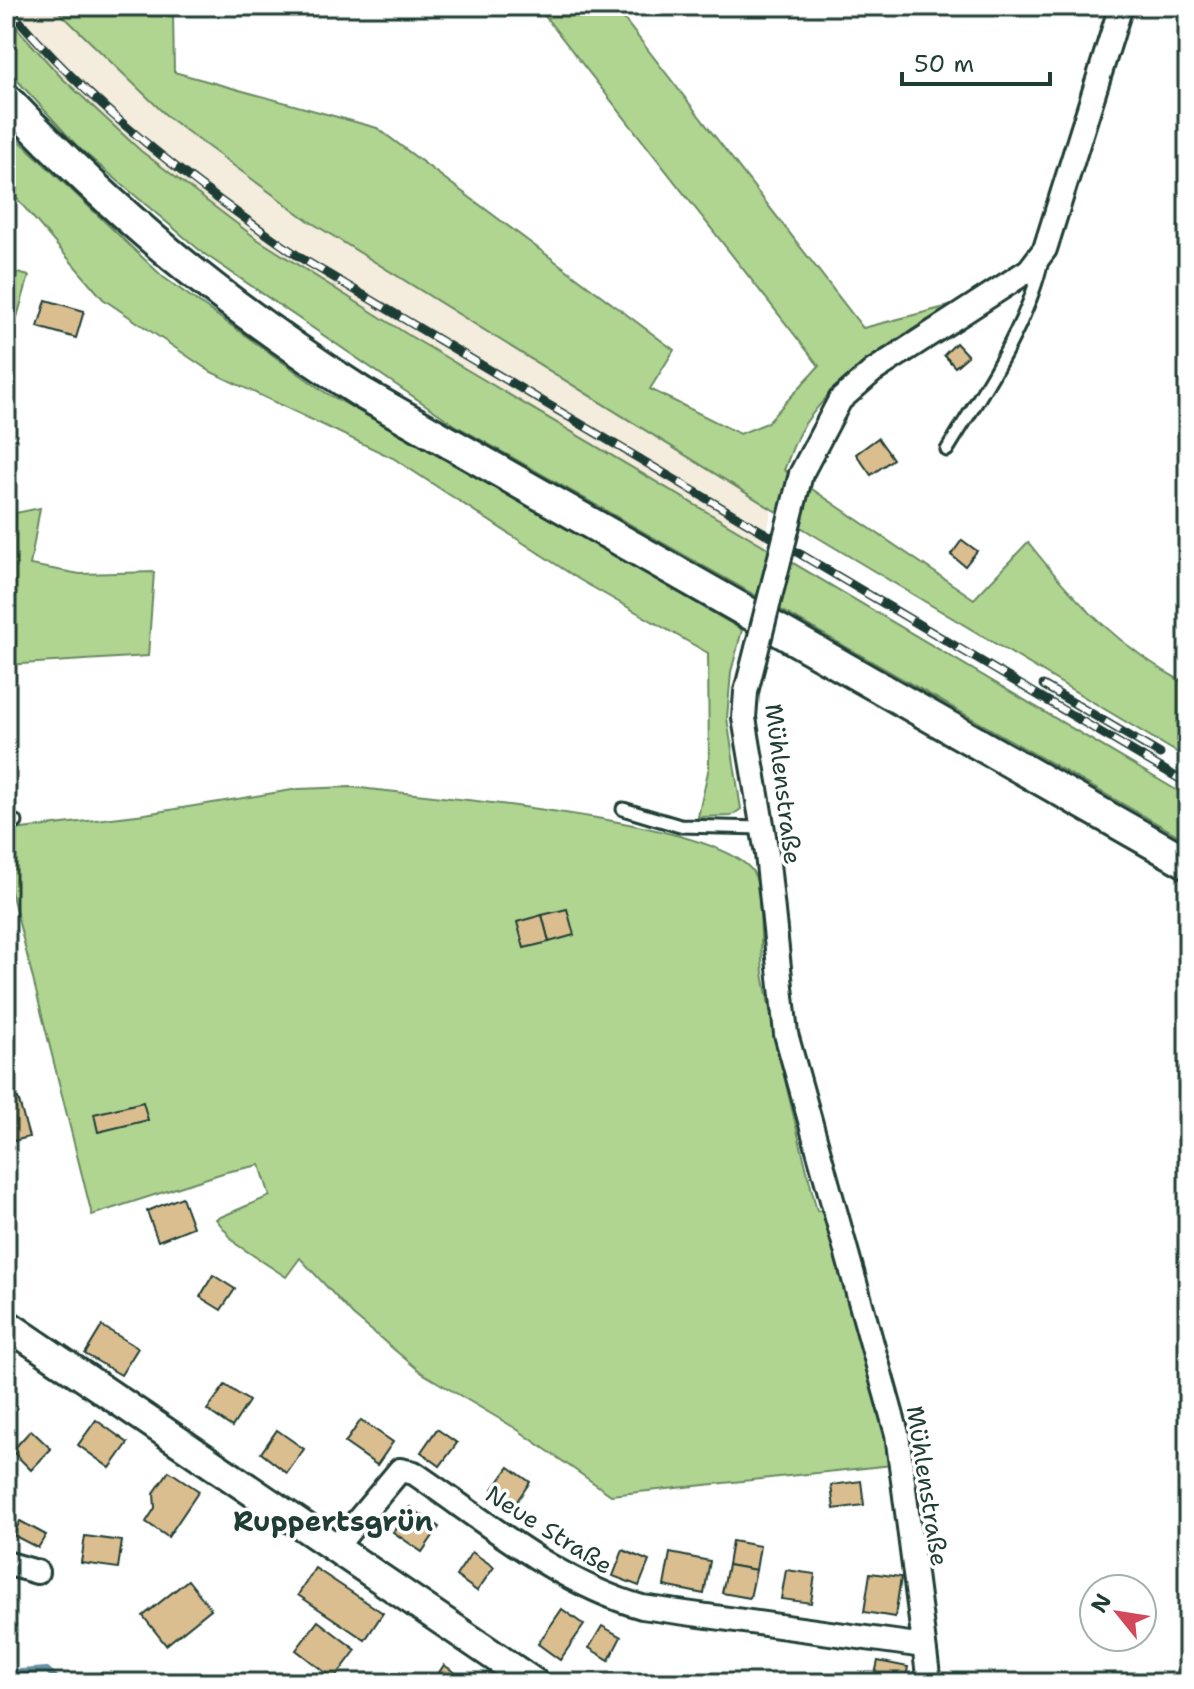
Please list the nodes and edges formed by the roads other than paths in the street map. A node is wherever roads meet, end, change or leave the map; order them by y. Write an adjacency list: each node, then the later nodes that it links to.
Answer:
1 (1121, 6): 3 (street, Mühlenstraße)
2 (6, 99): 7 (main road)
3 (1045, 249): 4 (lane); 6 (street, Mühlenstraße, bridge)
4 (947, 450)
5 (623, 809): 6 (lane)
6 (762, 828): 12 (street, Mühlenstraße)
7 (1188, 863)
8 (6, 1324): 9 (street)
9 (334, 1549): 12 (street, Neue Straße); 13 (street)
10 (6, 1563): 11 (street)
11 (37, 1572)
12 (924, 1646): 14 (street, Mühlenstraße)
13 (534, 1683)
14 (929, 1683)

